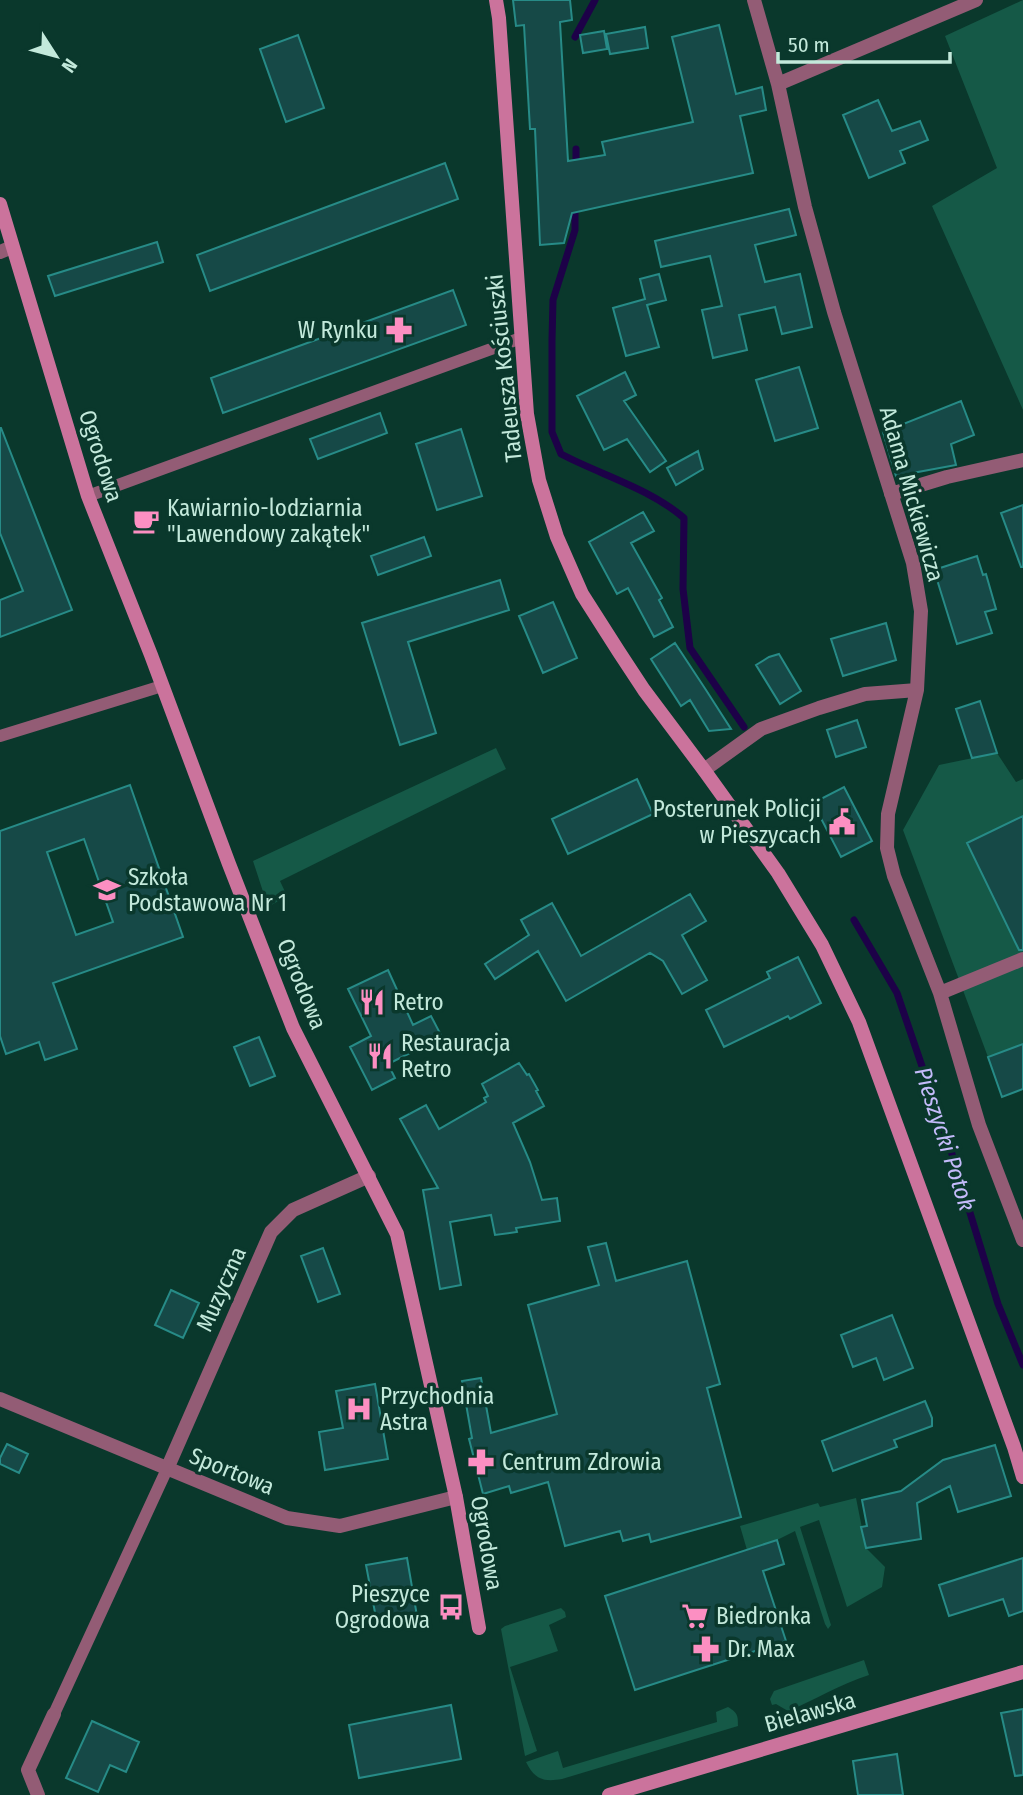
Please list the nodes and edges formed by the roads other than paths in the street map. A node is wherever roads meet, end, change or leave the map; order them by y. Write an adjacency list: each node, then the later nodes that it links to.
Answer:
1 (496, 0): 7 (street, Tadeusza Kościuszki)
2 (754, 0): 4 (street, Adama Mickiewicza)
3 (976, 0): 4 (street)
4 (778, 84): 9 (street, Adama Mickiewicza)
5 (0, 204): 6 (street, Ogrodowa)
6 (6, 249): 10 (street, Ogrodowa)
7 (521, 338): 10 (lane); 14 (street, Tadeusza Kościuszki)
8 (1023, 460): 9 (street)
9 (891, 494): 12 (street, Adama Mickiewicza)
10 (88, 496): 11 (street, Ogrodowa)
11 (162, 686): 13 (lane); 17 (street, Ogrodowa)
12 (917, 690): 14 (street); 16 (street, Adama Mickiewicza)
13 (0, 736)
14 (704, 770): 20 (street, Tadeusza Kościuszki)
15 (1023, 959): 16 (street)
16 (940, 993): 18 (street, Adama Mickiewicza)
17 (369, 1176): 21 (street, Muzyczna); 23 (street, Ogrodowa)
18 (1023, 1240)
19 (0, 1399): 21 (street, Sportowa)
20 (1019, 1445): 22 (street, Tadeusza Kościuszki)
21 (167, 1469): 23 (street, Sportowa); 26 (lane)
22 (1023, 1477)
23 (456, 1497): 24 (street, Ogrodowa)
24 (479, 1628)
25 (1023, 1672): 28 (street, Bielawska)
26 (54, 1714): 27 (street)
27 (37, 1795)
28 (609, 1795)

